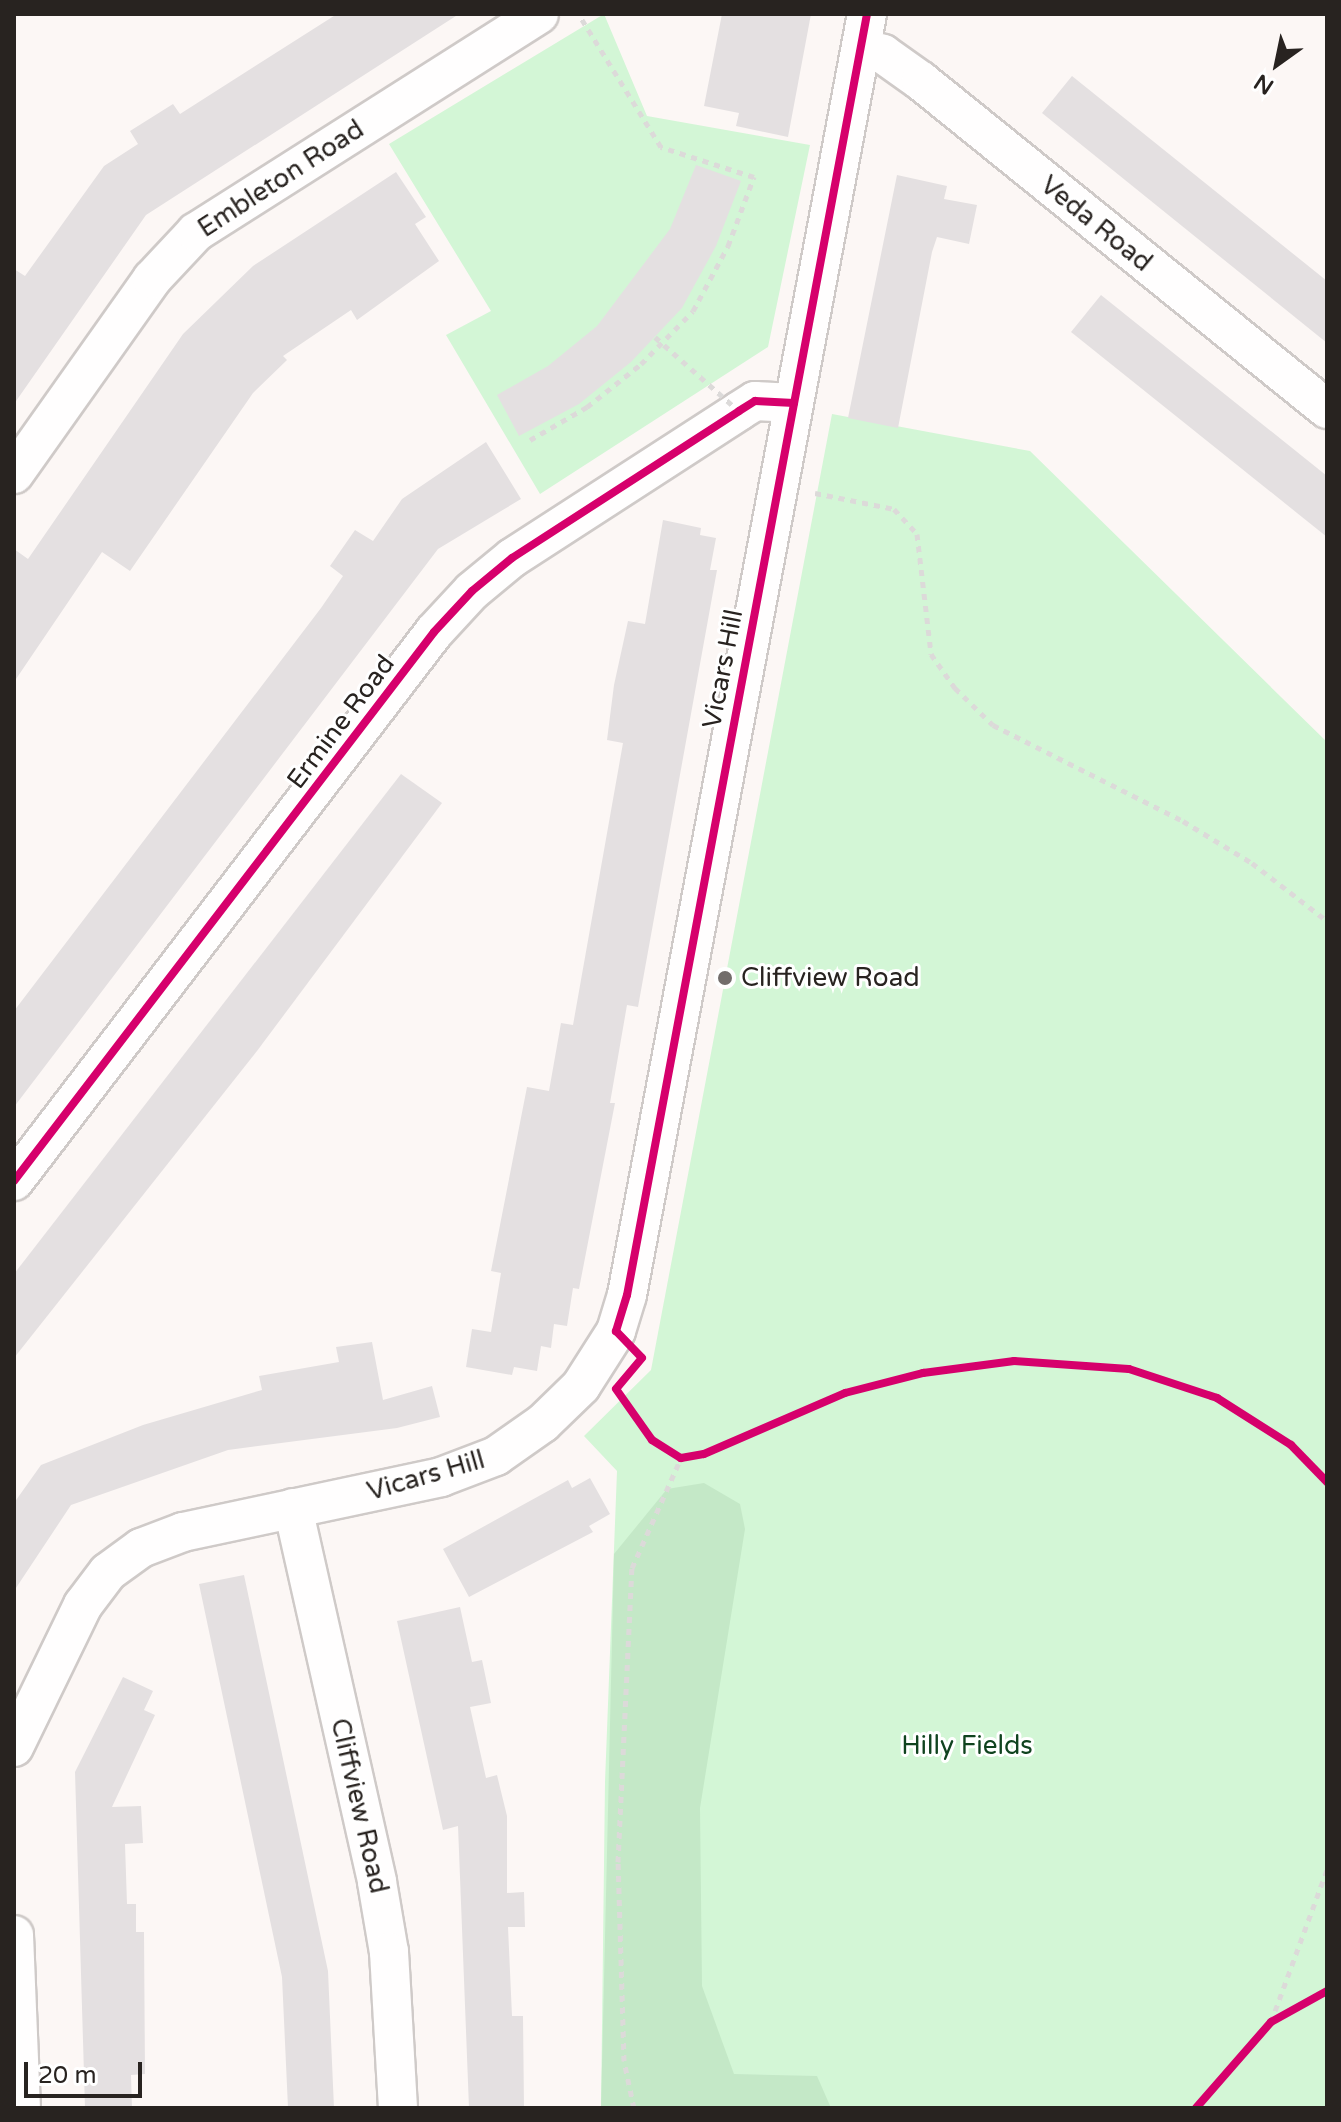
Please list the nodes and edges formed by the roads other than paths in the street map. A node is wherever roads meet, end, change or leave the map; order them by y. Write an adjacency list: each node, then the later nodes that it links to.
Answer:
1 (539, 14): 5 (street, Embleton Road)
2 (864, 31): 3 (street, Vicars Hill); 4 (street, Veda Road)
3 (794, 403): 6 (street, Ermine Road); 7 (street, Vicars Hill)
4 (1327, 409)
5 (14, 474)
6 (14, 1181)
7 (293, 1508): 8 (street, Vicars Hill); 11 (street, Cliffview Road)
8 (14, 1747)
9 (14, 1935): 10 (street)
10 (21, 2108)
11 (398, 2108)

